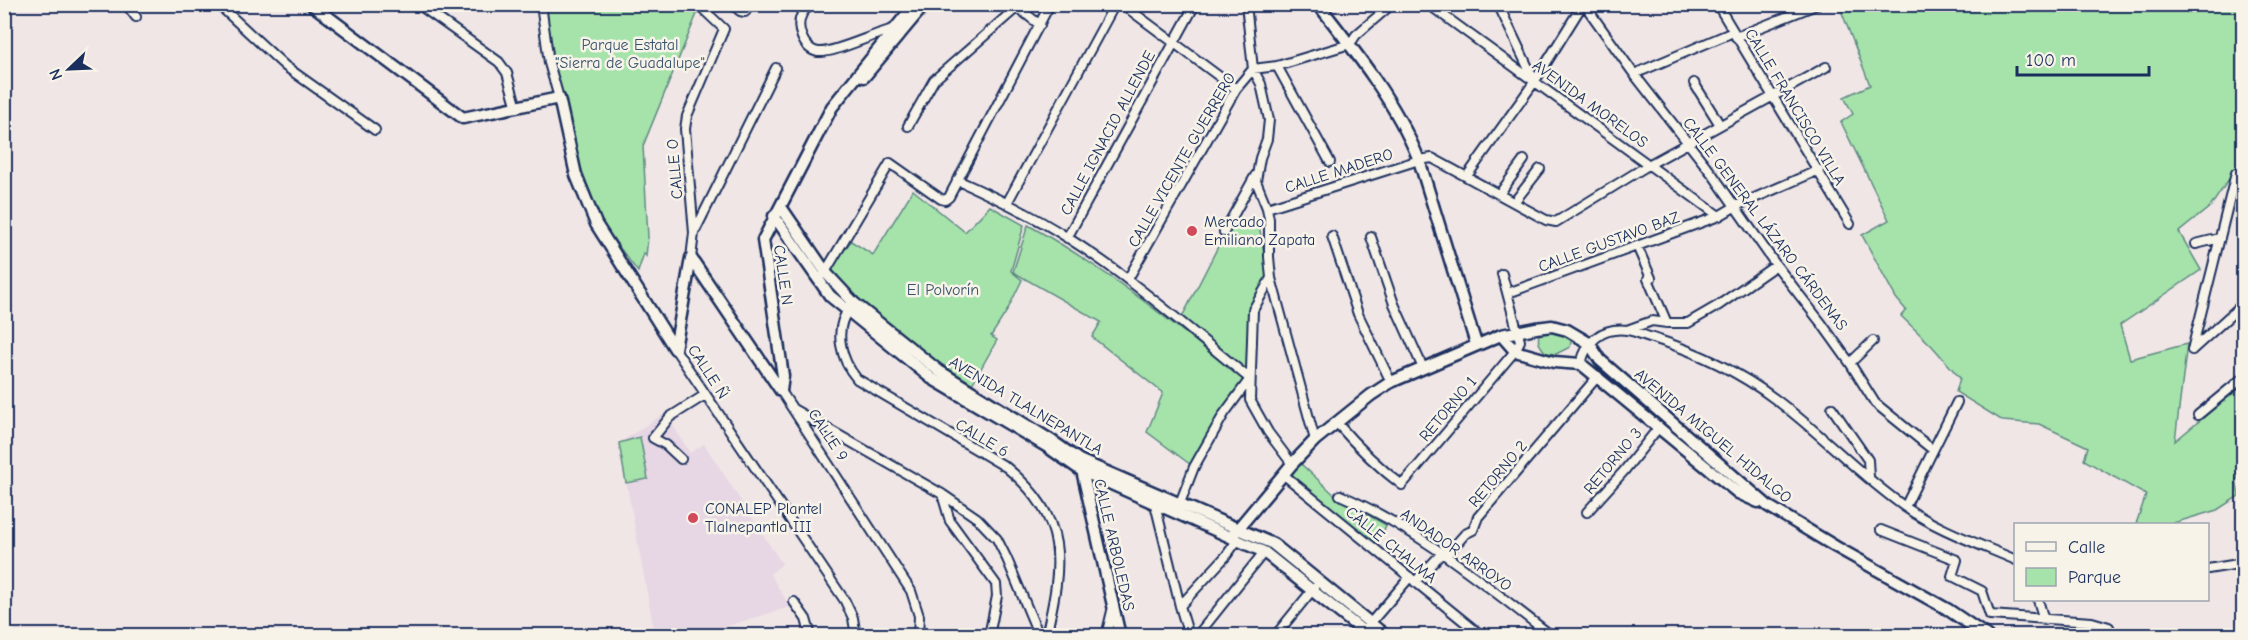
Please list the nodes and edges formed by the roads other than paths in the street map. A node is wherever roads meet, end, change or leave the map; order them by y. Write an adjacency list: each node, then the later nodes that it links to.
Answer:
1 (126, 4): 24 (street)
2 (218, 4): 44 (street)
3 (312, 4): 41 (street)
4 (418, 4): 41 (street)
5 (541, 4): 39 (street)
6 (732, 4): 21 (street)
7 (812, 4): 26 (street)
8 (915, 4): 26 (street)
9 (925, 4): 40 (street)
10 (1050, 4): 25 (street)
11 (1115, 4): 58 (street)
12 (1122, 4): 28 (street)
13 (1246, 4): 33 (street)
14 (1318, 4): 29 (street)
15 (1392, 4): 29 (street, CALLE VICENTE GUERRERO)
16 (1428, 4): 35 (street, AVENIDA MORELOS)
17 (1497, 4): 35 (street)
18 (1583, 4): 34 (street, CALLE GENERAL LÁZARO CÁRDENAS); 35 (street)
19 (1717, 4): 27 (street, CALLE FRANCISCO VILLA)
20 (1816, 5): 27 (street)
21 (748, 8)
22 (704, 10): 65 (street, CALLE O)
23 (1192, 10): 28 (street, CALLE IGNACIO ALLENDE)
24 (136, 17)
25 (1040, 25): 43 (street); 55 (street)
26 (894, 29): 40 (street)
27 (1735, 34): 34 (street); 38 (street, CALLE FRANCISCO VILLA)
28 (1173, 41): 37 (street); 68 (street, CALLE IGNACIO ALLENDE)
29 (1350, 44): 30 (street, CALLE VICENTE GUERRERO); 46 (street)
30 (1277, 66): 33 (street, CALLE VICENTE GUERRERO); 48 (street)
31 (776, 68): 65 (street, CALLE Ñ)
32 (1826, 68): 38 (street)
33 (1252, 69): 37 (street, CALLE VICENTE GUERRERO); 53 (street)
34 (1634, 74): 45 (street, CALLE GENERAL LÁZARO CÁRDENAS)
35 (1535, 81): 49 (street, AVENIDA MORELOS); 54 (street)
36 (1694, 83): 42 (street)
37 (1236, 89): 77 (street, CALLE VICENTE GUERRERO)
38 (1774, 97): 42 (street); 51 (street, CALLE FRANCISCO VILLA)
39 (559, 98): 41 (street); 88 (street)
40 (832, 107): 61 (street, CALLE N)
41 (517, 108)
42 (1720, 125): 45 (street)
43 (908, 126)
44 (375, 130)
45 (1689, 143): 49 (street); 59 (street, CALLE GENERAL LÁZARO CÁRDENAS)
46 (1419, 160): 54 (street); 60 (street, CALLE MADERO); 87 (street)
47 (1524, 160): 56 (street)
48 (1330, 162)
49 (1650, 164): 57 (street); 62 (street, AVENIDA MORELOS)
50 (1540, 169): 57 (street)
51 (1819, 170): 59 (street); 63 (street, CALLE FRANCISCO VILLA)
52 (2236, 173): 69 (street)
53 (1256, 174): 60 (street); 64 (street)
54 (1467, 176): 56 (street)
55 (957, 180): 58 (street); 75 (street)
56 (1500, 193): 57 (street)
57 (1515, 201)
58 (1007, 203): 68 (street)
59 (1736, 206): 62 (street); 73 (street, CALLE GENERAL LÁZARO CÁRDENAS)
60 (1267, 208): 76 (street)
61 (777, 212): 75 (street, AVENIDA TLALNEPANTLA); 97 (street, CALLE N)
62 (1719, 216): 71 (street, CALLE GUSTAVO BAZ)
63 (1850, 224)
64 (1224, 232)
65 (694, 233): 72 (street, CALLE Ñ)
66 (1332, 236): 96 (street)
67 (1371, 237): 92 (street)
68 (1067, 238): 77 (street)
69 (2220, 238): 70 (street); 79 (street)
70 (2196, 244)
71 (1637, 246): 78 (street, CALLE GUSTAVO BAZ); 81 (street)
72 (691, 258): 88 (street, CALLE Ñ); 97 (street, CALLE 9)
73 (1776, 265): 81 (street); 90 (street, CALLE GENERAL LÁZARO CÁRDENAS)
74 (1502, 274): 78 (street)
75 (823, 276): 80 (street, AVENIDA TLALNEPANTLA)
76 (1271, 278): 95 (street); 105 (street)
77 (1128, 279): 95 (street)
78 (1508, 293): 83 (street)
79 (2244, 303)
80 (851, 307): 109 (street, AVENIDA TLALNEPANTLA); 141 (street, CALLE 6)
81 (1667, 323): 82 (street)
82 (1627, 330): 86 (street); 111 (street)
83 (1518, 332): 84 (street); 86 (street); 89 (street)
84 (1501, 334): 87 (street); 89 (street)
85 (1873, 341): 90 (street)
86 (1589, 343): 91 (street); 116 (street, AVENIDA MIGUEL HIDALGO)
87 (1476, 344): 92 (street)
88 (675, 349): 98 (street, CALLE Ñ)
89 (1515, 351): 91 (street); 103 (street, RETORNO 1)
90 (1850, 363): 106 (street, CALLE GENERAL LÁZARO CÁRDENAS)
91 (1581, 364): 93 (street)
92 (1423, 368): 96 (street)
93 (1598, 376): 104 (street); 122 (street, RETORNO 2)
94 (2244, 377): 102 (street)
95 (1250, 379): 108 (street); 114 (street)
96 (1390, 382): 103 (street)
97 (781, 391): 101 (street, CALLE 9)
98 (705, 395): 107 (street); 137 (street, CALLE Ñ)
99 (1958, 402): 106 (street)
100 (1832, 408): 111 (street)
101 (793, 409): 112 (street); 138 (street, CALLE 9)
102 (2198, 415)
103 (1336, 422): 105 (street)
104 (1659, 426): 116 (street); 118 (street, RETORNO 3)
105 (1315, 440): 108 (street)
106 (1933, 450): 117 (street)
107 (681, 459)
108 (1292, 464): 110 (street)
109 (1080, 466): 114 (street, AVENIDA TLALNEPANTLA); 115 (street, AVENIDA TLALNEPANTLA); 132 (street, CALLE ARBOLEDAS)
110 (1284, 475): 120 (street); 126 (street, CALLE CHALMA)
111 (1869, 477): 117 (street)
112 (942, 494): 139 (street); 140 (street)
113 (1340, 495): 122 (street, ANDADOR ARROYO)
114 (1180, 503): 120 (street, AVENIDA TLALNEPANTLA)
115 (1155, 504): 120 (street, AVENIDA TLALNEPANTLA); 131 (street)
116 (1768, 506): 150 (street, AVENIDA MIGUEL HIDALGO)
117 (1905, 507): 123 (street)
118 (1587, 512)
119 (1881, 530): 133 (street)
120 (1235, 533): 121 (street, AVENIDA TLALNEPANTLA); 127 (street, AVENIDA TLALNEPANTLA); 131 (street)
121 (1264, 552): 128 (street, AVENIDA TLALNEPANTLA); 145 (street)
122 (1442, 553): 126 (street, RETORNO 2); 149 (street, ANDADOR ARROYO)
123 (2014, 559)
124 (2244, 563): 125 (street)
125 (2209, 568)
126 (1413, 579): 134 (street, RETORNO 2); 148 (street, CALLE CHALMA)
127 (1321, 581): 128 (street); 134 (street, AVENIDA TLALNEPANTLA)
128 (1312, 590): 134 (street, AVENIDA TLALNEPANTLA); 146 (street)
129 (2038, 601): 133 (street)
130 (794, 602): 136 (street)
131 (1180, 606): 144 (street)
132 (1113, 610): 142 (street); 143 (street, CALLE ARBOLEDAS)
133 (2044, 620): 135 (street)
134 (1366, 631): 147 (street, AVENIDA TLALNEPANTLA)
135 (2110, 632)
136 (811, 636)
137 (855, 636)
138 (918, 636)
139 (989, 636)
140 (1039, 636)
141 (1046, 636)
142 (1106, 636)
143 (1120, 636)
144 (1190, 636)
145 (1197, 636)
146 (1275, 636)
147 (1386, 636)
148 (1482, 636)
149 (1552, 636)
150 (1987, 636)

